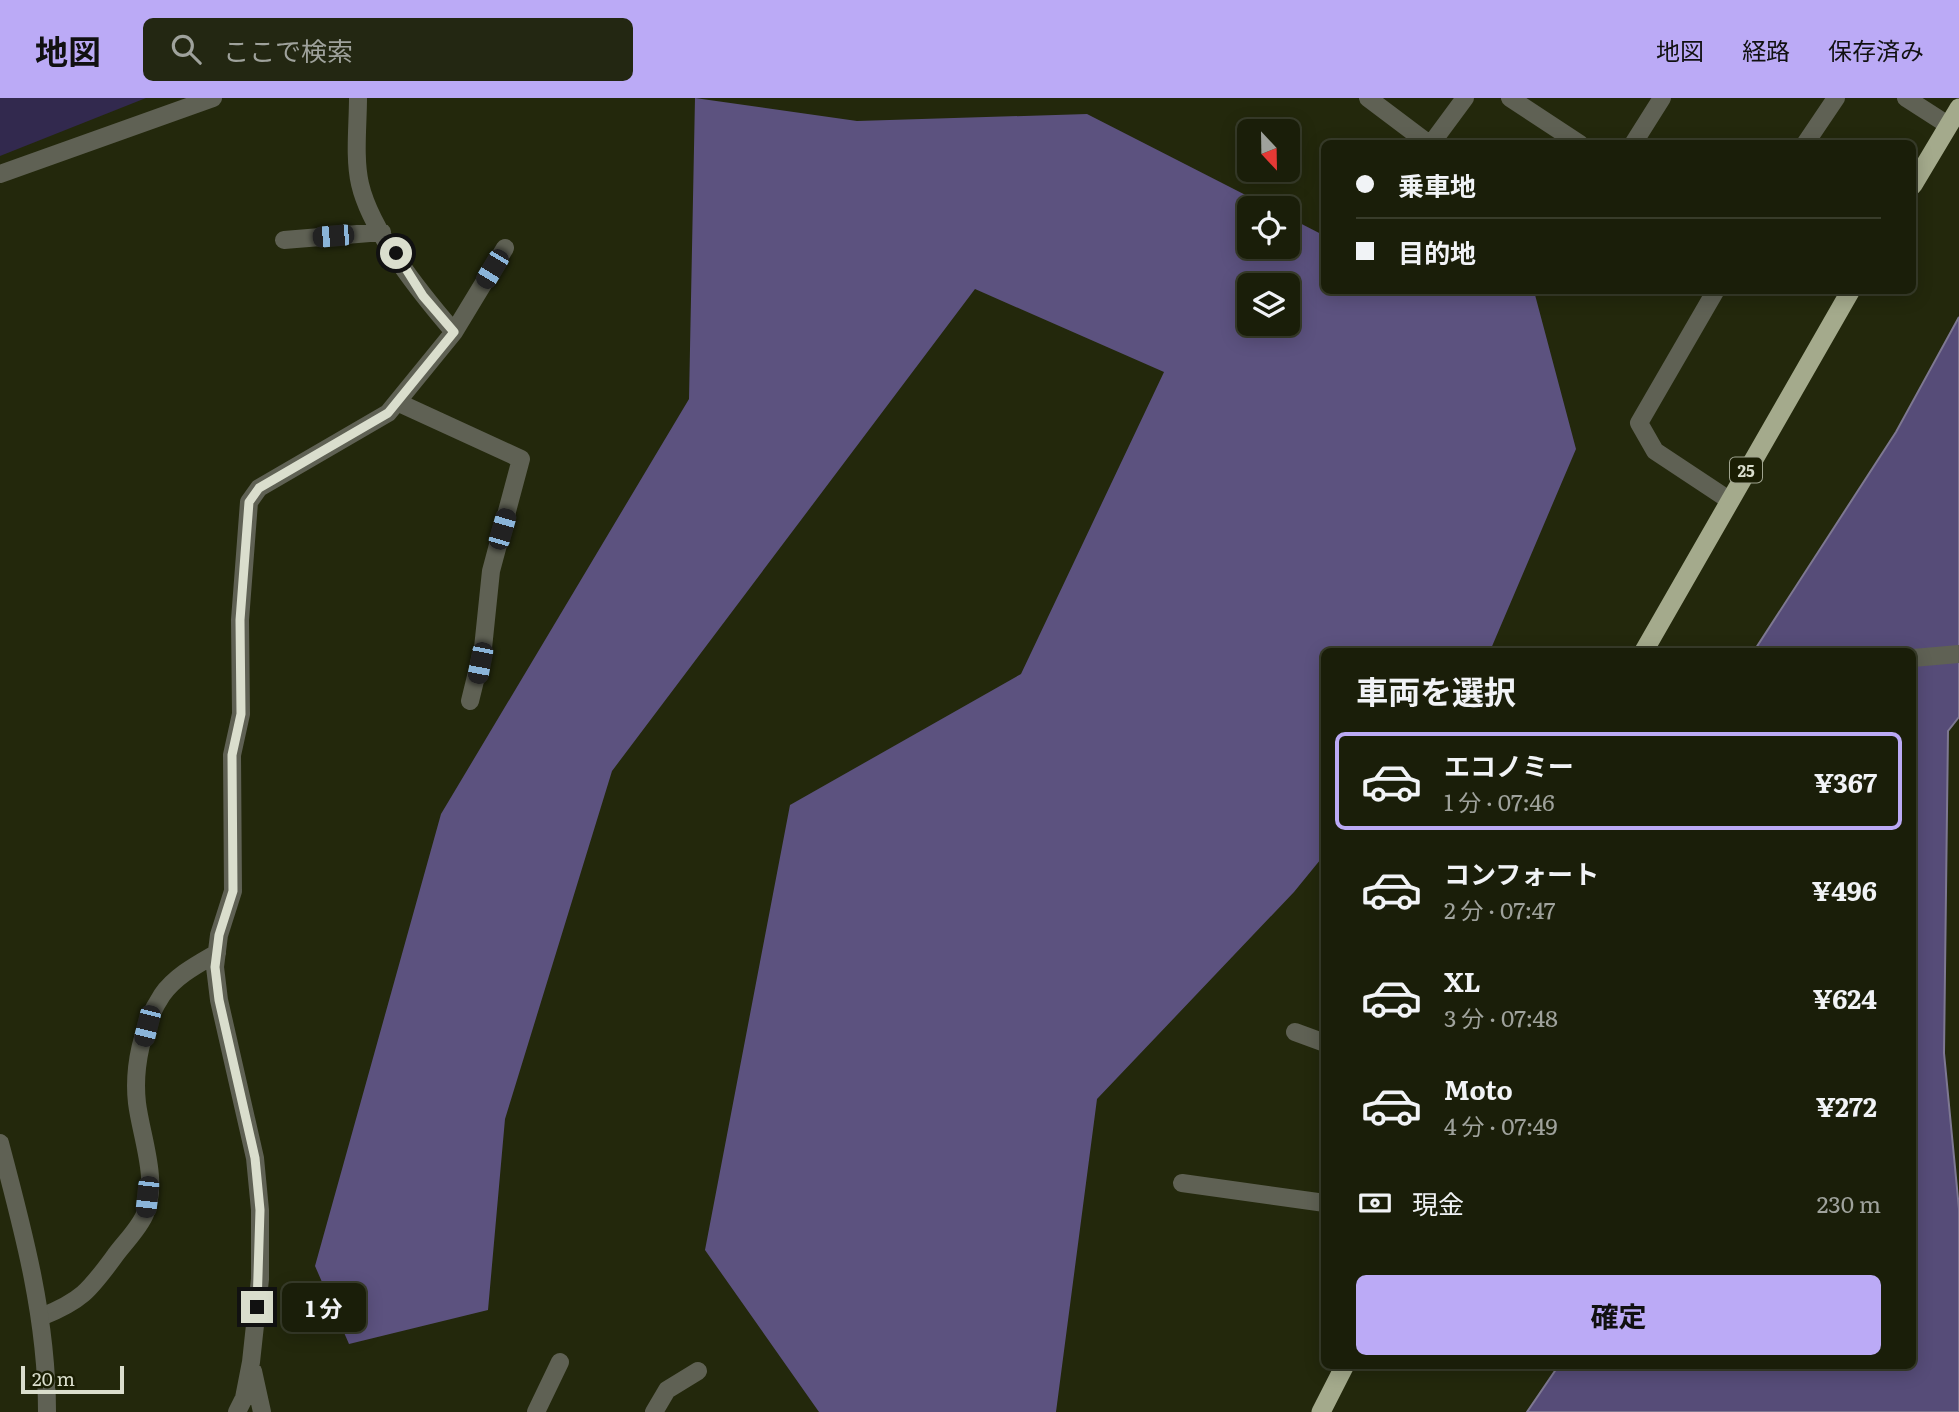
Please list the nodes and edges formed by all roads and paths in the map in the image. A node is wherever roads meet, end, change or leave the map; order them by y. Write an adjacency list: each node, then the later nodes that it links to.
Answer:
1 (214, 98): 16 (street)
2 (358, 98): 18 (street)
3 (1368, 98): 11 (street)
4 (1465, 98): 12 (street)
5 (1510, 98): 13 (street)
6 (1662, 98): 14 (street)
7 (1836, 98): 15 (street)
8 (1906, 98): 10 (street)
9 (1959, 107): 10 (highway)
10 (1948, 125): 17 (highway)
11 (1425, 140)
12 (1433, 140)
13 (1574, 140)
14 (1636, 140)
15 (1808, 140)
16 (0, 174)
17 (1916, 180)
18 (382, 232): 19 (street); 23 (street)
19 (284, 240)
20 (505, 248): 23 (street)
21 (1714, 294): 25 (street)
22 (1849, 294): 25 (highway, 25)
23 (454, 332): 24 (street)
24 (397, 402): 29 (street); 30 (street)
25 (1729, 500): 26 (highway, 25)
26 (1646, 648)
27 (1959, 654): 28 (street)
28 (1916, 658)
29 (470, 701)
30 (217, 953): 36 (street); 37 (street)
31 (1295, 1032): 32 (street)
32 (1321, 1042)
33 (0, 1143): 36 (street)
34 (1182, 1183): 35 (street)
35 (1321, 1202)
36 (41, 1317): 41 (street)
37 (251, 1362): 42 (street); 43 (street)
38 (560, 1362): 44 (street)
39 (1343, 1369): 46 (highway)
40 (698, 1371): 45 (street)
41 (47, 1412)
42 (237, 1412)
43 (261, 1412)
44 (536, 1412)
45 (654, 1412)
46 (1321, 1412)

